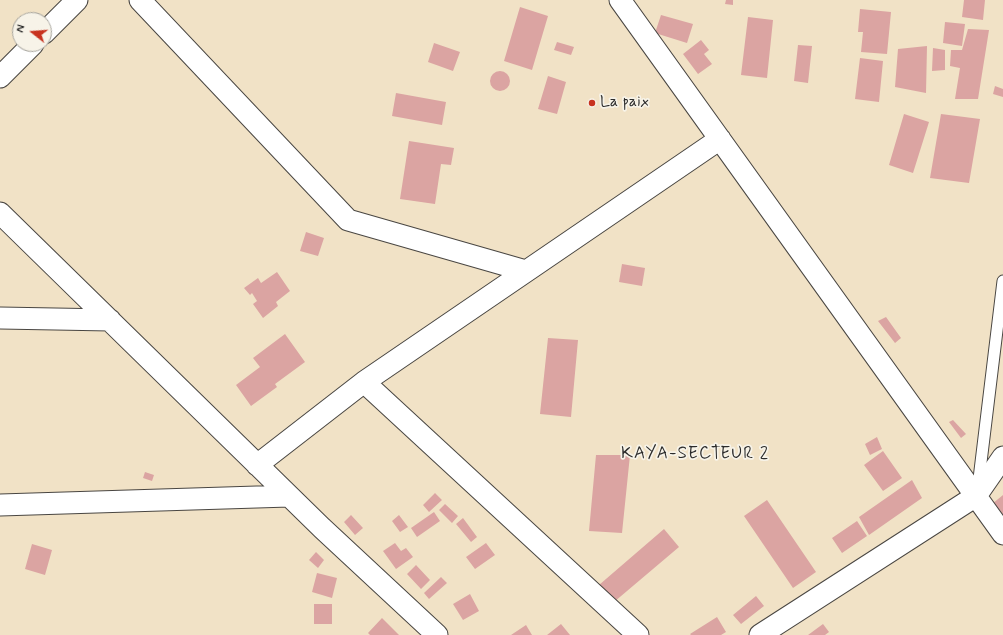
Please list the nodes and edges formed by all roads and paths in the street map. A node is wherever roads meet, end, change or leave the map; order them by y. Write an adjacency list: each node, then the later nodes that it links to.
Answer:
1 (77, 0): 4 (street)
2 (140, 0): 9 (street)
3 (620, 0): 7 (street)
4 (52, 25)
5 (25, 52): 6 (street)
6 (0, 77)
7 (720, 139): 9 (street); 17 (street)
8 (0, 212): 12 (street)
9 (526, 271): 13 (street)
10 (1003, 281): 17 (lane)
11 (0, 318): 12 (street)
12 (110, 320): 15 (street)
13 (364, 382): 15 (street); 21 (street)
14 (1003, 457): 17 (street)
15 (257, 465): 16 (street)
16 (289, 496): 18 (street); 20 (street)
17 (976, 496): 19 (street); 22 (street)
18 (0, 505)
19 (1003, 534)
20 (437, 635)
21 (638, 635)
22 (760, 635)

